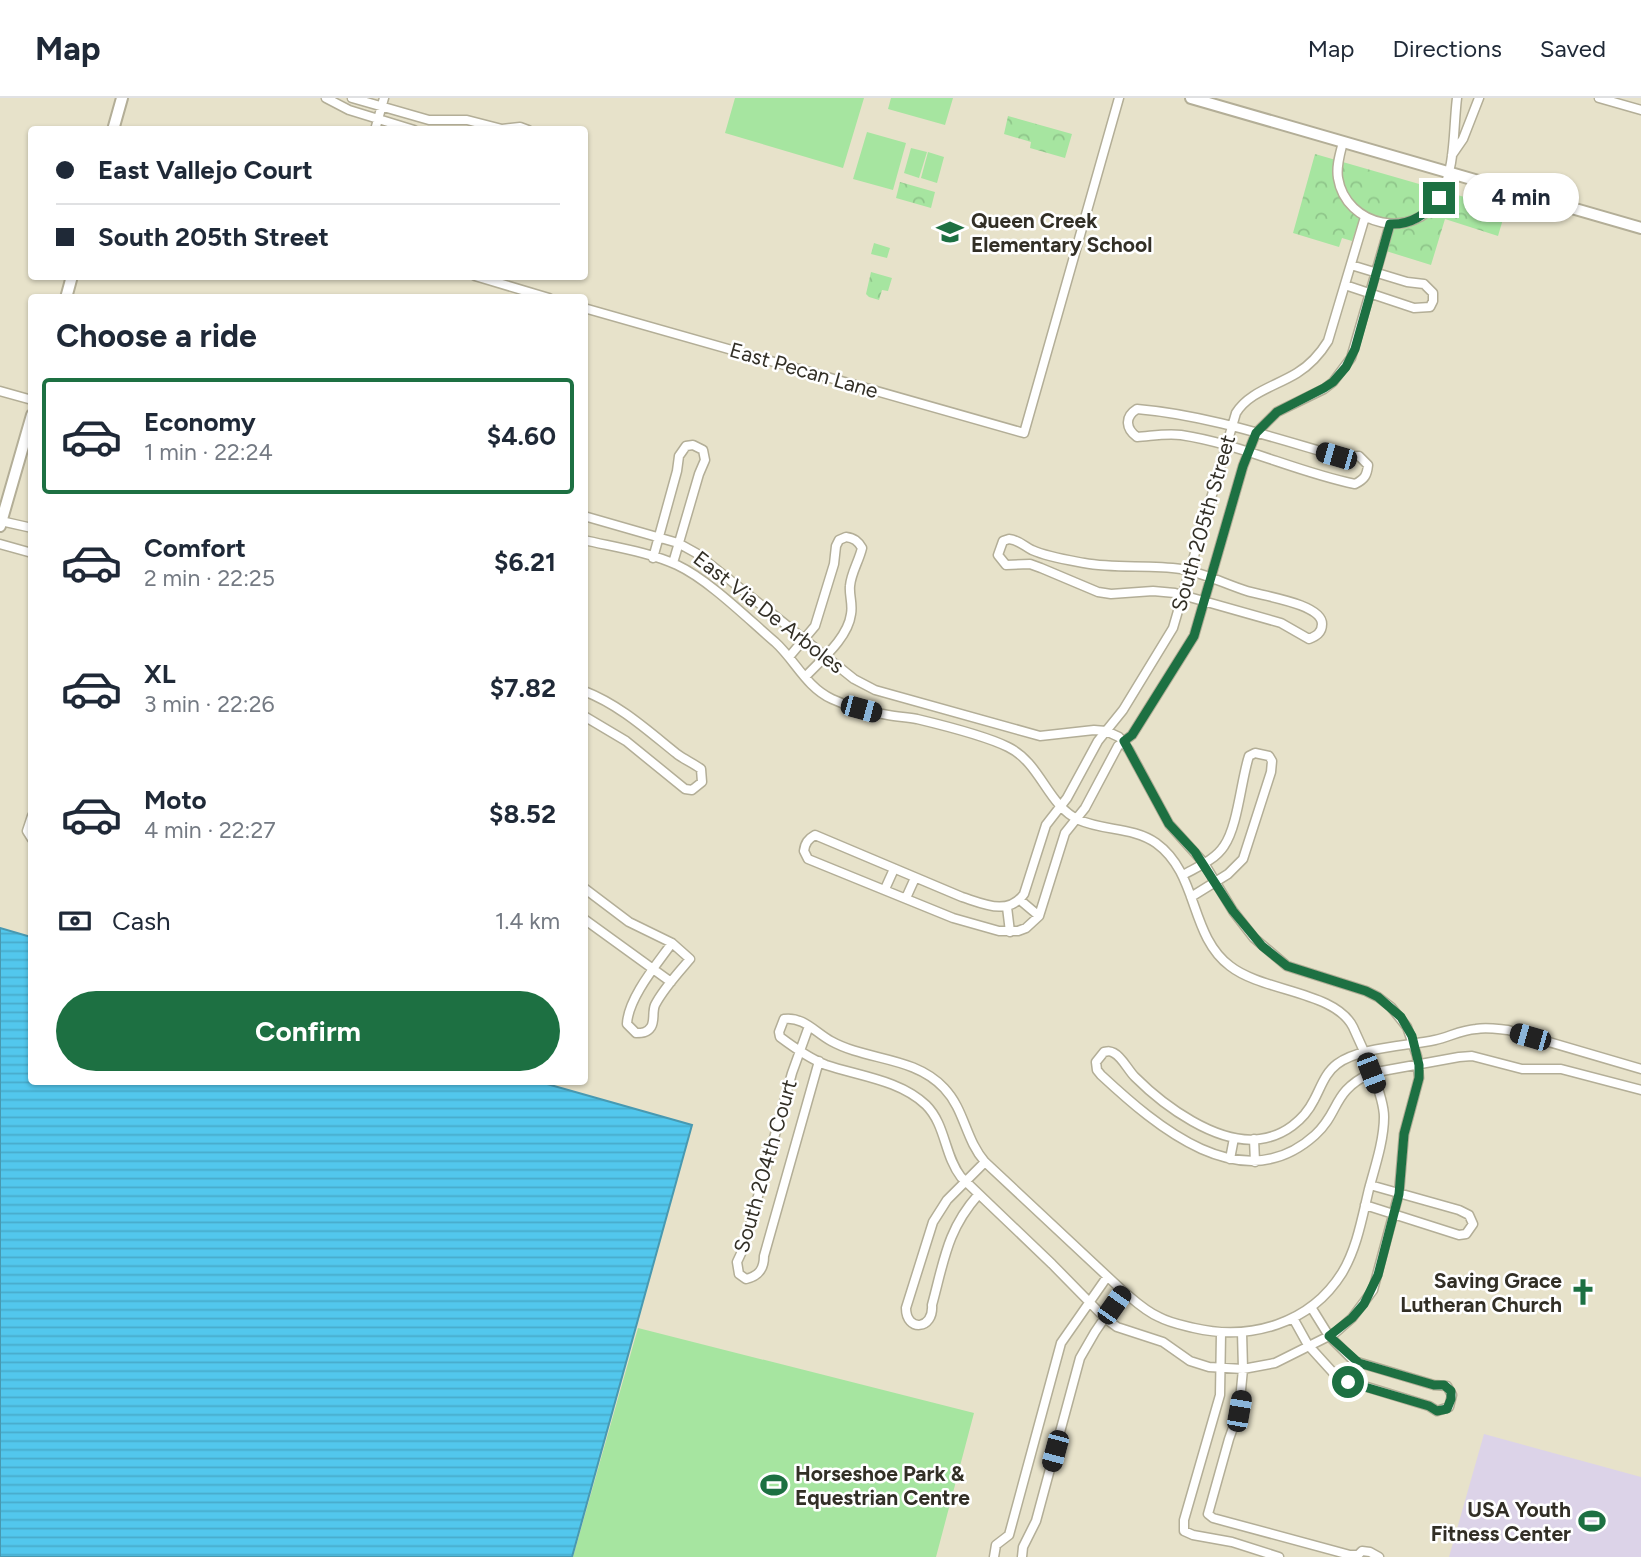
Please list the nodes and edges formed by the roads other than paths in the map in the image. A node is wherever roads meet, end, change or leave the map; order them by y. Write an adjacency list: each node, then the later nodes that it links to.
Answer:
1 (122, 98): 14 (main road)
2 (326, 98): 9 (street)
3 (352, 98): 10 (street)
4 (1119, 98): 31 (street, East Pecan Lane)
5 (1191, 98): 19 (main road)
6 (1457, 98): 20 (street)
7 (1479, 98): 20 (street)
8 (1599, 98): 11 (street)
9 (339, 101): 12 (street)
10 (383, 102): 12 (street); 13 (street)
11 (1641, 110)
12 (378, 119): 15 (street); 16 (street)
13 (455, 119): 17 (street); 18 (street)
14 (114, 126)
15 (376, 126)
16 (401, 126)
17 (456, 126)
18 (490, 126)
19 (1343, 142): 21 (main road); 22 (street)
20 (1452, 155): 21 (street)
21 (1449, 174): 23 (street); 24 (main road)
22 (1365, 217): 23 (street); 25 (street, South 205th Street)
23 (1390, 224): 26 (street, South 205th Street)
24 (1641, 228)
25 (1351, 265): 26 (street); 28 (street, South 205th Street)
26 (1376, 273): 29 (street, South 205th Street); 29 (street)
27 (488, 280): 30 (street)
28 (1345, 285): 29 (street); 34 (street, South 205th Street)
29 (1370, 293): 36 (street, South 205th Street)
30 (536, 294)
31 (588, 309)
32 (0, 391): 33 (street)
33 (28, 399)
34 (1231, 425): 36 (street); 37 (street, South 205th Street); 37 (street)
35 (28, 429): 40 (main road)
36 (1256, 433): 38 (street, South 205th Street); 38 (street)
37 (1224, 446): 38 (street); 49 (street, South 205th Street)
38 (1248, 451): 50 (street, South 205th Street)
39 (588, 517): 42 (street, East Via De Arboles)
40 (1, 523): 41 (street)
41 (28, 527)
42 (659, 537): 44 (street, East Via De Arboles); 44 (street); 47 (street)
43 (588, 541): 47 (street, East Via De Arboles)
44 (678, 543): 48 (street); 53 (street, East Via De Arboles)
45 (0, 544): 46 (street)
46 (28, 552)
47 (653, 558): 48 (street, East Via De Arboles)
48 (673, 563): 54 (street, East Via De Arboles)
49 (1189, 571): 50 (street); 51 (street, South 205th Street); 51 (street)
50 (1211, 578): 52 (street, South 205th Street); 52 (street)
51 (1183, 596): 52 (street); 59 (street, South 205th Street)
52 (1205, 602): 60 (street, South 205th Street)
53 (804, 640): 54 (street); 55 (street, East Via De Arboles); 55 (street)
54 (789, 656): 56 (street, East Via De Arboles)
55 (826, 656): 56 (street); 59 (street, East Via De Arboles)
56 (805, 677): 61 (street, East Via De Arboles)
57 (588, 693): 58 (street)
58 (588, 718)
59 (1105, 731): 60 (street); 61 (street, South 205th Street)
60 (1124, 741): 62 (street, South 205th Street); 63 (street)
61 (1059, 806): 62 (street, East Via De Arboles); 72 (street, South 205th Street)
62 (1077, 819): 65 (street, East Via De Arboles); 74 (street, South 205th Street)
63 (1204, 863): 65 (street); 67 (street); 67 (street)
64 (894, 869): 66 (street); 68 (street); 68 (street)
65 (1184, 875): 70 (street, East Via De Arboles)
66 (915, 877): 71 (street); 73 (street)
67 (1216, 883): 70 (street); 81 (street)
68 (885, 889): 71 (street)
69 (588, 891): 77 (street)
70 (1191, 897): 83 (street, East Via De Arboles)
71 (906, 898): 76 (street)
72 (1020, 900): 73 (street); 74 (street)
73 (1007, 907): 76 (street)
74 (1039, 916): 76 (street)
75 (588, 922): 78 (street)
76 (1010, 932)
77 (672, 943): 78 (street); 79 (street)
78 (654, 970): 79 (street); 79 (street)
79 (671, 982)
80 (809, 1026): 82 (street, South 204th Court); 82 (street); 92 (street)
81 (1415, 1044): 83 (street); 85 (street); 86 (street)
82 (801, 1050): 84 (street); 84 (street, South 204th Court)
83 (1363, 1053): 87 (street, East Via De Arboles); 90 (street)
84 (818, 1061): 94 (street)
85 (1418, 1061): 87 (street); 88 (street); 96 (street)
86 (1641, 1069)
87 (1371, 1073): 93 (street); 95 (street, East Via De Arboles)
88 (1641, 1090)
89 (1234, 1138): 90 (street); 91 (street); 91 (street)
90 (1254, 1139): 93 (street)
91 (1230, 1159): 93 (street)
92 (985, 1161): 94 (street); 100 (street)
93 (1255, 1162)
94 (965, 1181): 97 (street); 97 (street)
95 (1370, 1185): 96 (street); 98 (street, East Via De Arboles)
96 (1399, 1194): 99 (street); 99 (street)
97 (978, 1195): 102 (street)
98 (1365, 1205): 99 (street); 103 (street)
99 (1394, 1213): 108 (street)
100 (1107, 1277): 101 (street); 102 (street)
101 (1123, 1291): 104 (street); 107 (street)
102 (1089, 1303): 104 (street); 112 (street)
103 (1311, 1307): 105 (street); 108 (street)
104 (1105, 1318): 110 (street); 113 (street)
105 (1293, 1318): 106 (street); 109 (street)
106 (1242, 1332): 107 (street); 111 (street)
107 (1221, 1333): 110 (street)
108 (1329, 1336): 109 (street); 109 (street)
109 (1308, 1345): 111 (street)
110 (1220, 1368): 111 (street); 114 (street)
111 (1243, 1369): 115 (street)
112 (994, 1557)
113 (1022, 1557)
114 (1279, 1557)
115 (1379, 1557)

